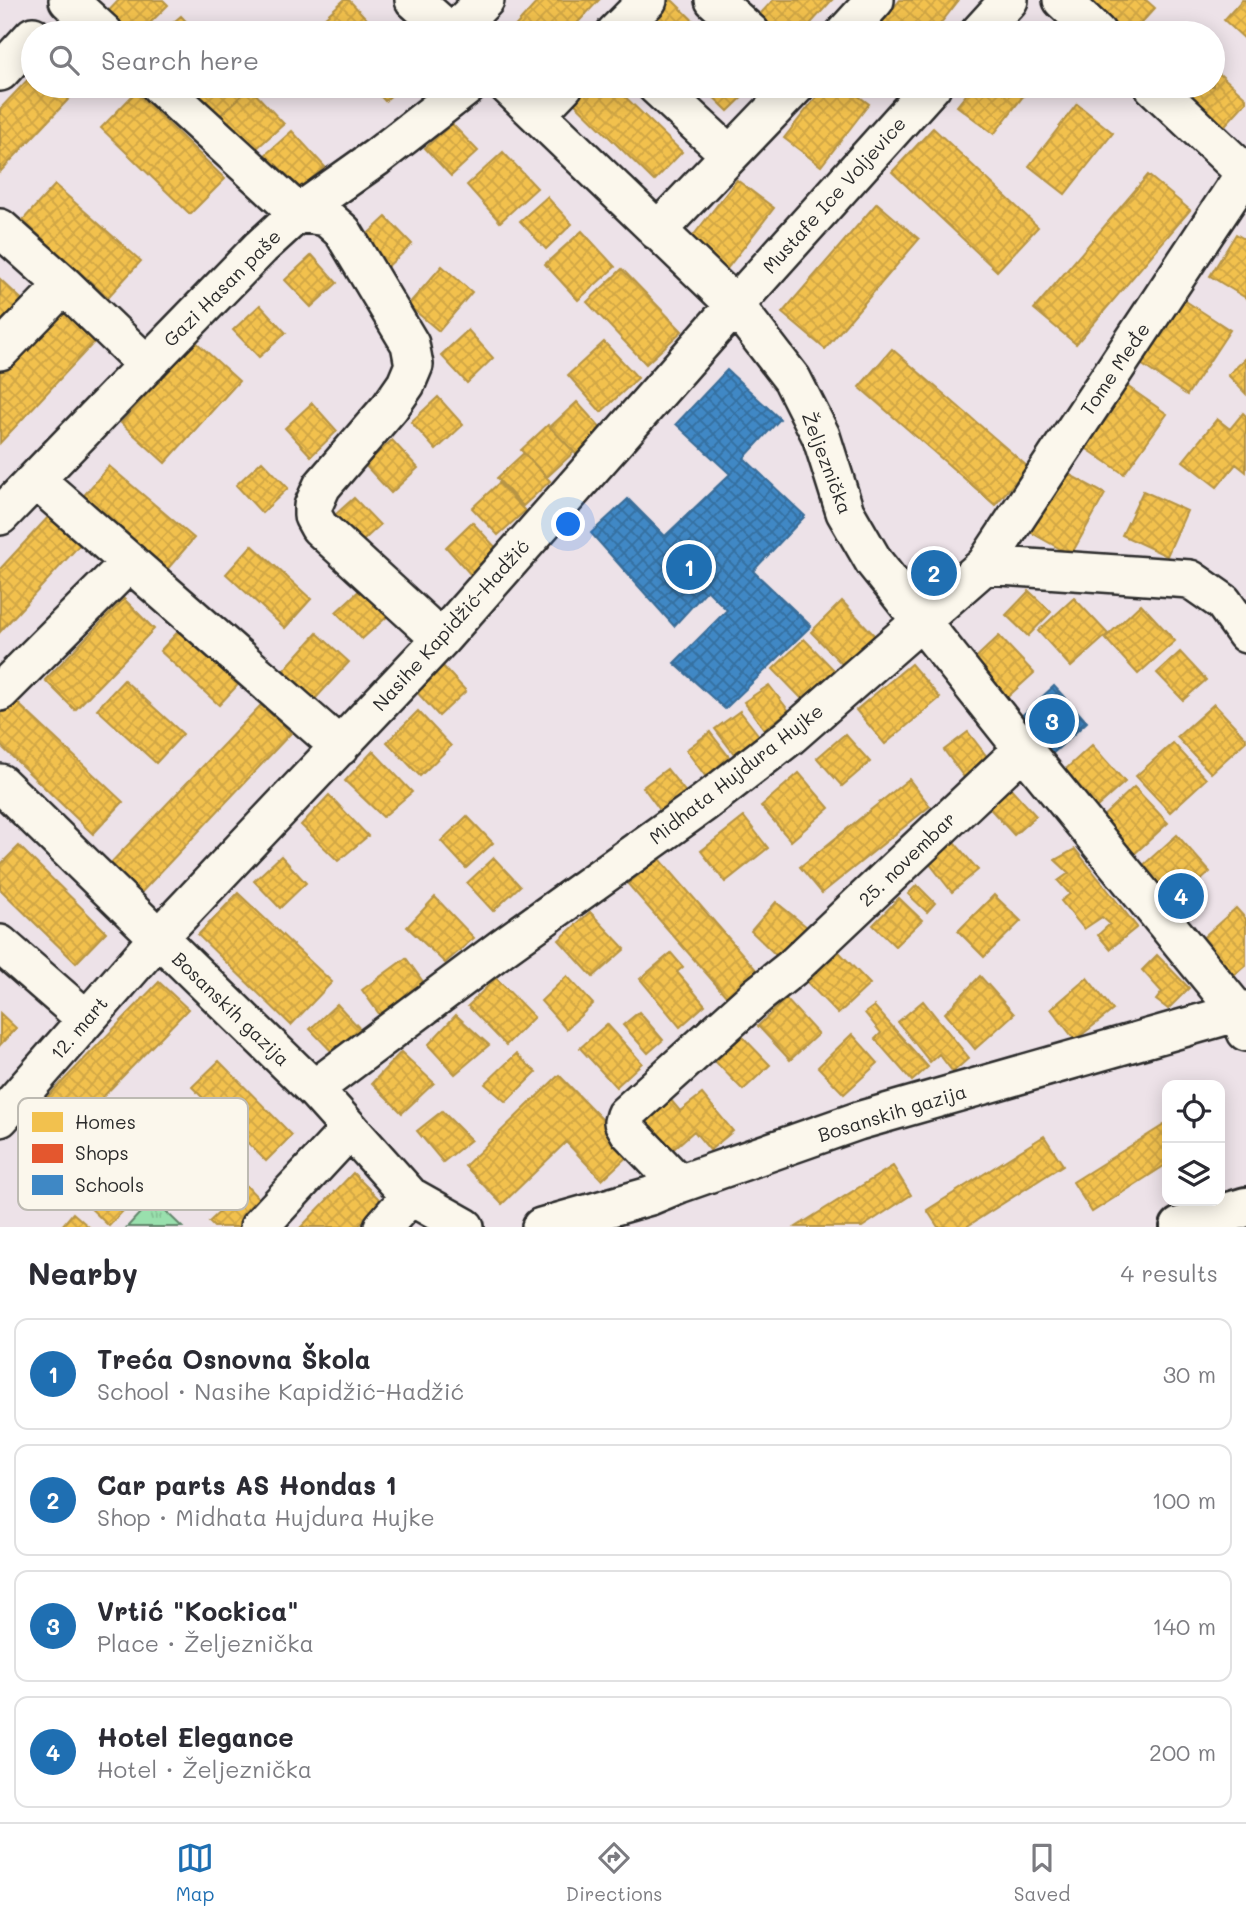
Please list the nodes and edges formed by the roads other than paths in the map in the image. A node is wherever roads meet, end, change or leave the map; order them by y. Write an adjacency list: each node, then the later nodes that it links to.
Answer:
1 (67, 0): 8 (street); 9 (street)
2 (414, 0): 10 (street)
3 (485, 0): 11 (street)
4 (648, 0): 12 (street)
5 (875, 0): 13 (street)
6 (1009, 0): 14 (street)
7 (1062, 0): 15 (street)
8 (47, 21)
9 (91, 21)
10 (438, 21)
11 (463, 21)
12 (627, 21)
13 (856, 21)
14 (990, 21)
15 (1084, 21)
16 (21, 49): 17 (street)
17 (0, 72)
18 (173, 98): 29 (street)
19 (453, 98): 29 (street, Gazi Hasan paše)
20 (520, 98): 26 (street, Željeznička)
21 (552, 98): 26 (street)
22 (669, 98): 27 (street)
23 (785, 98): 27 (street)
24 (921, 98): 33 (street, Mustafe Ice Voljevice)
25 (1166, 98): 28 (street)
26 (537, 114): 31 (street, Željeznička)
27 (730, 155): 31 (street)
28 (1246, 174): 39 (street, Tome Međe)
29 (298, 213): 35 (street, Gazi Hasan paše); 42 (street)
30 (0, 228): 32 (street)
31 (657, 231): 33 (street, Željeznička)
32 (64, 285): 34 (street); 35 (street)
33 (736, 304): 40 (street, Željeznička); 42 (street, Nasihe Kapidžić-Hadžić)
34 (0, 351)
35 (147, 365): 36 (street, Gazi Hasan paše)
36 (36, 480): 37 (street, Gazi Hasan paše); 38 (street)
37 (3, 507)
38 (130, 562): 43 (street); 44 (street)
39 (985, 565): 40 (street, Midhata Hujdura Hujke); 41 (street)
40 (919, 620): 45 (street, Željeznička); 51 (street, Midhata Hujdura Hujke)
41 (1246, 634)
42 (442, 639): 44 (street, Nasihe Kapidžić-Hadžić)
43 (0, 692)
44 (340, 747): 47 (street, Nasihe Kapidžić-Hadžić)
45 (1023, 749): 49 (street, Željeznička); 54 (street, 25. novembar)
46 (0, 783): 47 (street, Bosanskih gazija)
47 (158, 938): 50 (street, 12. mart); 51 (street, Bosanskih gazija)
48 (0, 944): 50 (street)
49 (1244, 1018): 54 (street, Bosanskih gazija)
50 (86, 1019): 52 (street, 12. mart)
51 (314, 1089): 53 (street, Bosanskih gazija)
52 (0, 1118)
53 (350, 1129): 55 (street, Bosanskih gazija); 57 (street)
54 (678, 1184): 60 (street, Bosanskih gazija)
55 (410, 1196): 58 (street); 59 (street, Bosanskih gazija)
56 (1242, 1207): 61 (main road)
57 (259, 1227)
58 (383, 1227)
59 (465, 1227)
60 (541, 1227)
61 (1180, 1227)

